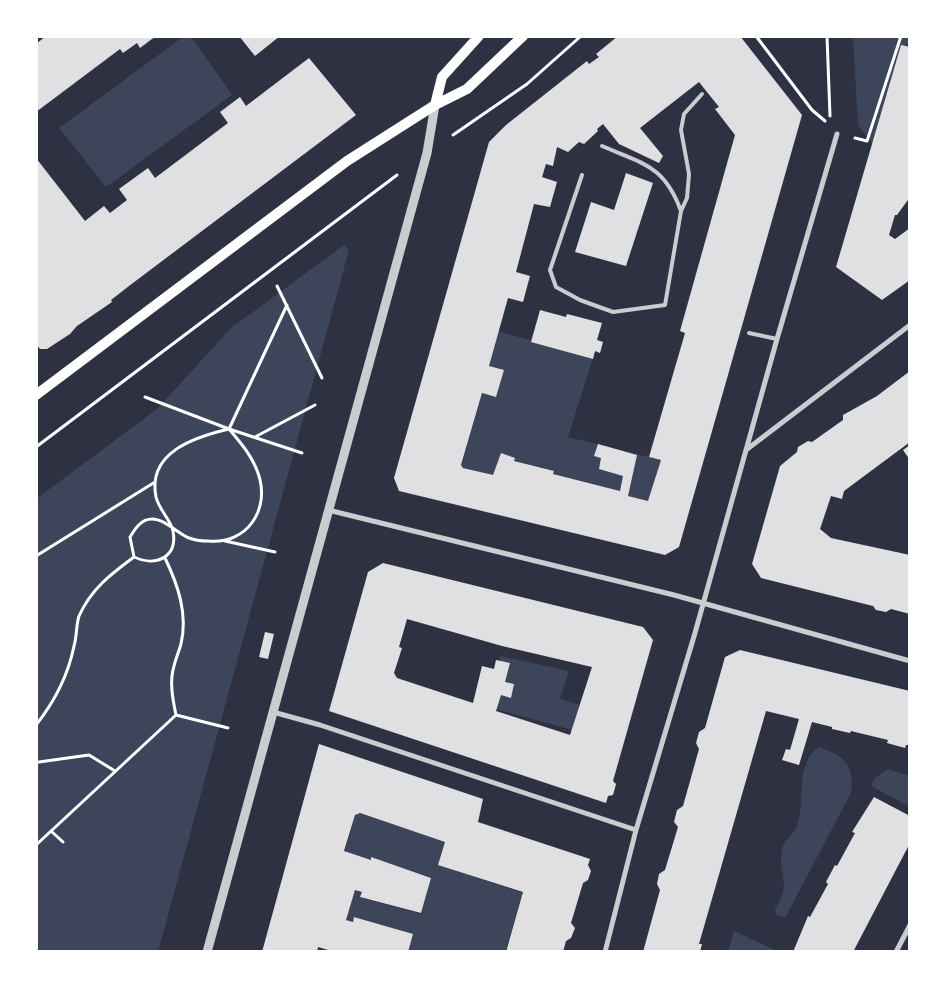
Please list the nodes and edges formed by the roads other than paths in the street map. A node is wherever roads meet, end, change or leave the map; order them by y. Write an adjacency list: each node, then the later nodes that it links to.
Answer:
1 (479, 36): 4 (main road)
2 (524, 36): 4 (main road)
3 (702, 94): 8 (lane)
4 (436, 106): 12 (main road); 14 (street)
5 (838, 134): 11 (street)
6 (602, 146): 8 (lane)
7 (582, 175): 8 (lane)
8 (680, 211)
9 (910, 325): 13 (street)
10 (749, 333): 11 (lane)
11 (777, 339): 13 (street)
12 (36, 395)
13 (746, 450): 15 (street)
14 (327, 510): 15 (street); 17 (street)
15 (703, 603): 16 (street); 18 (street)
16 (910, 661)
17 (271, 711): 18 (street); 20 (street)
18 (636, 830): 21 (street)
19 (910, 925): 22 (street)
20 (207, 952)
21 (604, 952)
22 (896, 952)

